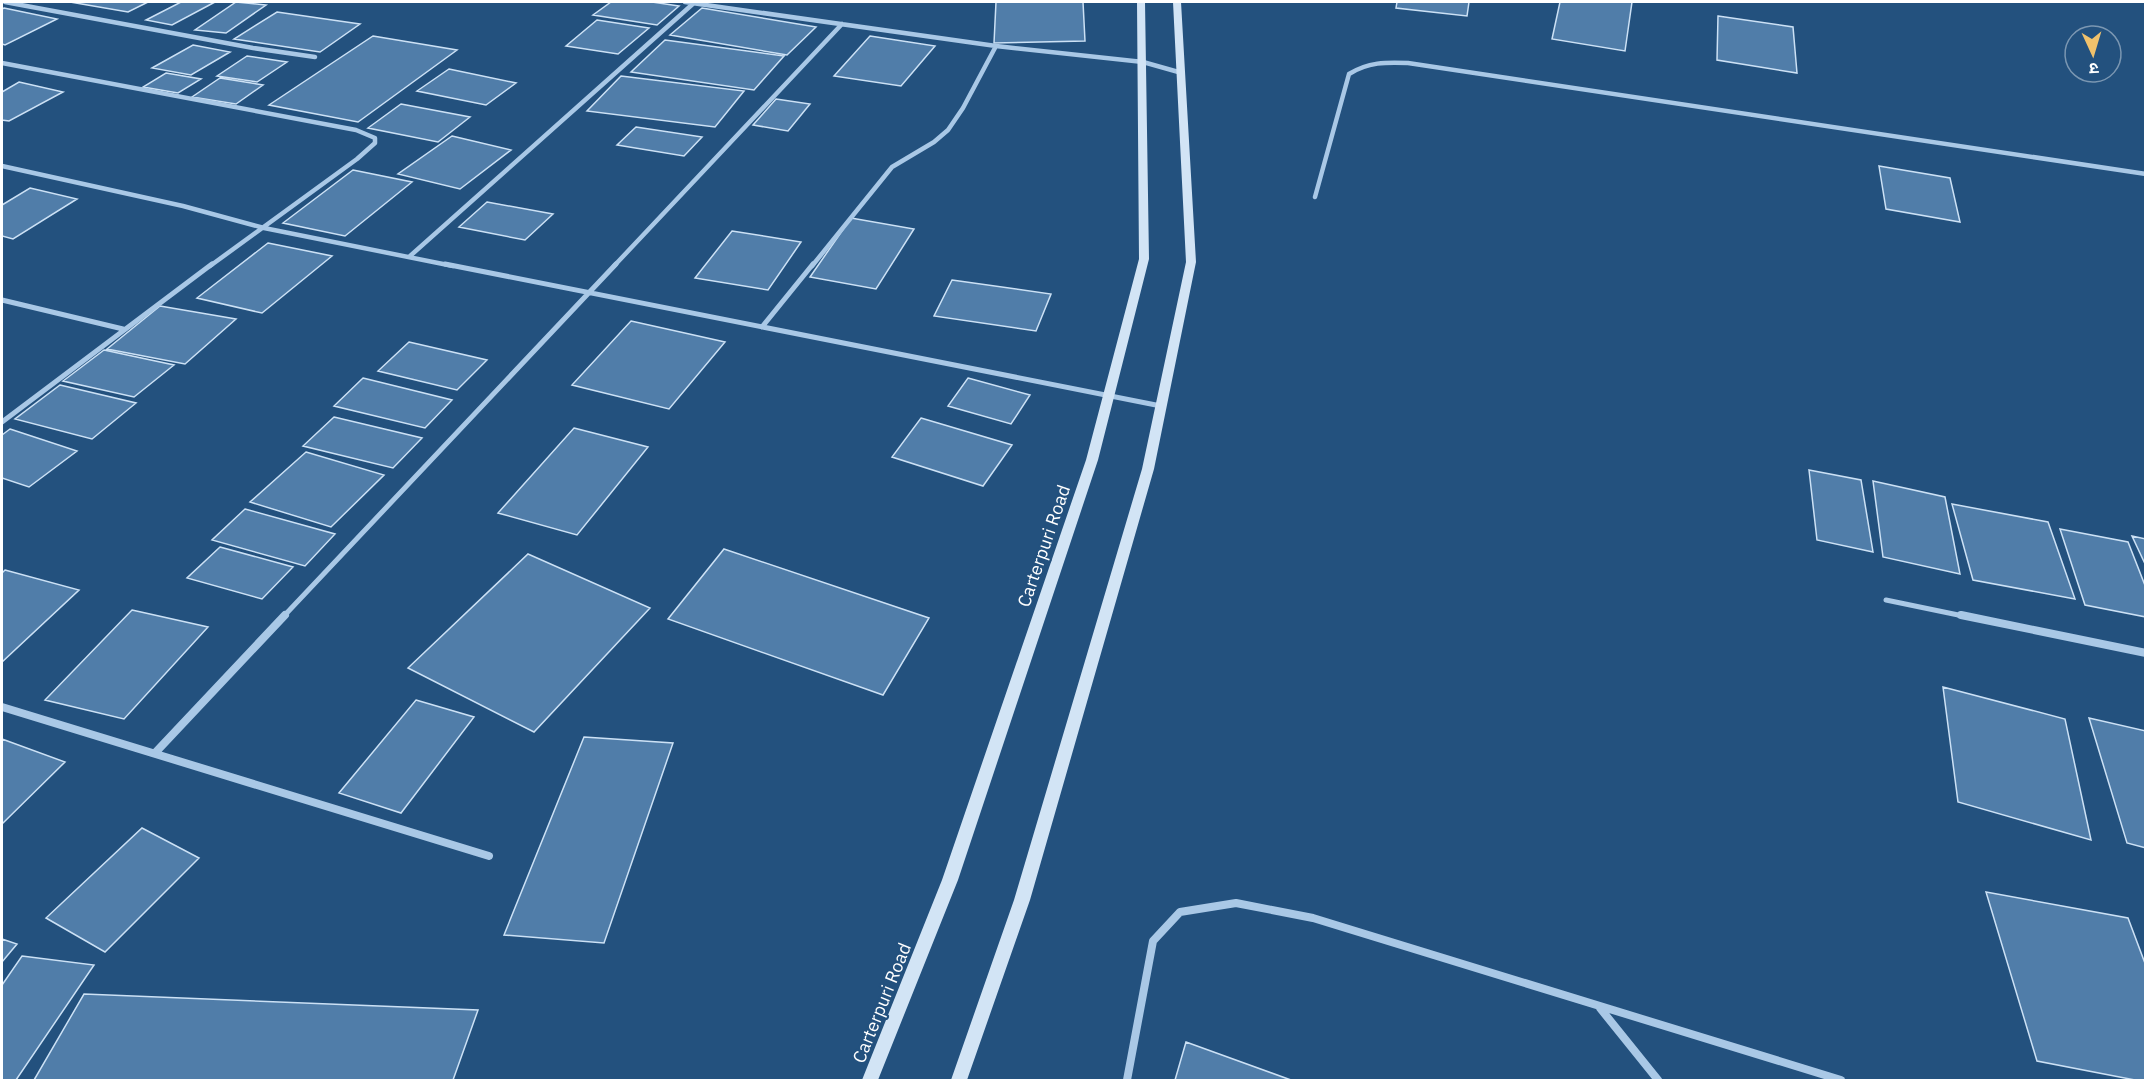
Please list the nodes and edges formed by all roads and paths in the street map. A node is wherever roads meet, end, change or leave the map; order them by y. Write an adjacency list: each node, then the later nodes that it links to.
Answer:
1 (5, 2): 8 (street)
2 (685, 2): 3 (street)
3 (694, 2): 6 (street); 16 (street)
4 (1140, 2): 9 (main road, Carterpuri Road)
5 (1177, 2): 11 (main road)
6 (842, 24): 7 (street); 17 (street)
7 (996, 46): 9 (street); 19 (street)
8 (315, 57)
9 (1143, 62): 11 (street); 21 (main road, Carterpuri Road)
10 (2, 63): 15 (street)
11 (1182, 73): 22 (main road)
12 (2, 166): 15 (street)
13 (2145, 174): 14 (street)
14 (1315, 197)
15 (264, 228): 16 (street); 20 (street)
16 (409, 257): 17 (street)
17 (588, 292): 19 (street); 27 (street)
18 (2, 300): 20 (street)
19 (762, 327): 21 (street)
20 (123, 329): 23 (street)
21 (1110, 396): 22 (street); 31 (main road, Carterpuri Road)
22 (1161, 406): 32 (main road)
23 (2, 422)
24 (1886, 600): 25 (street)
25 (2145, 652)
26 (2, 707): 27 (street)
27 (155, 753): 28 (street)
28 (489, 856)
29 (1600, 1008): 30 (street); 33 (street); 34 (street)
30 (1815, 1073): 35 (street); 36 (street)
31 (870, 1080)
32 (959, 1080)
33 (1127, 1080)
34 (1658, 1080)
35 (1821, 1080)
36 (1841, 1080)

